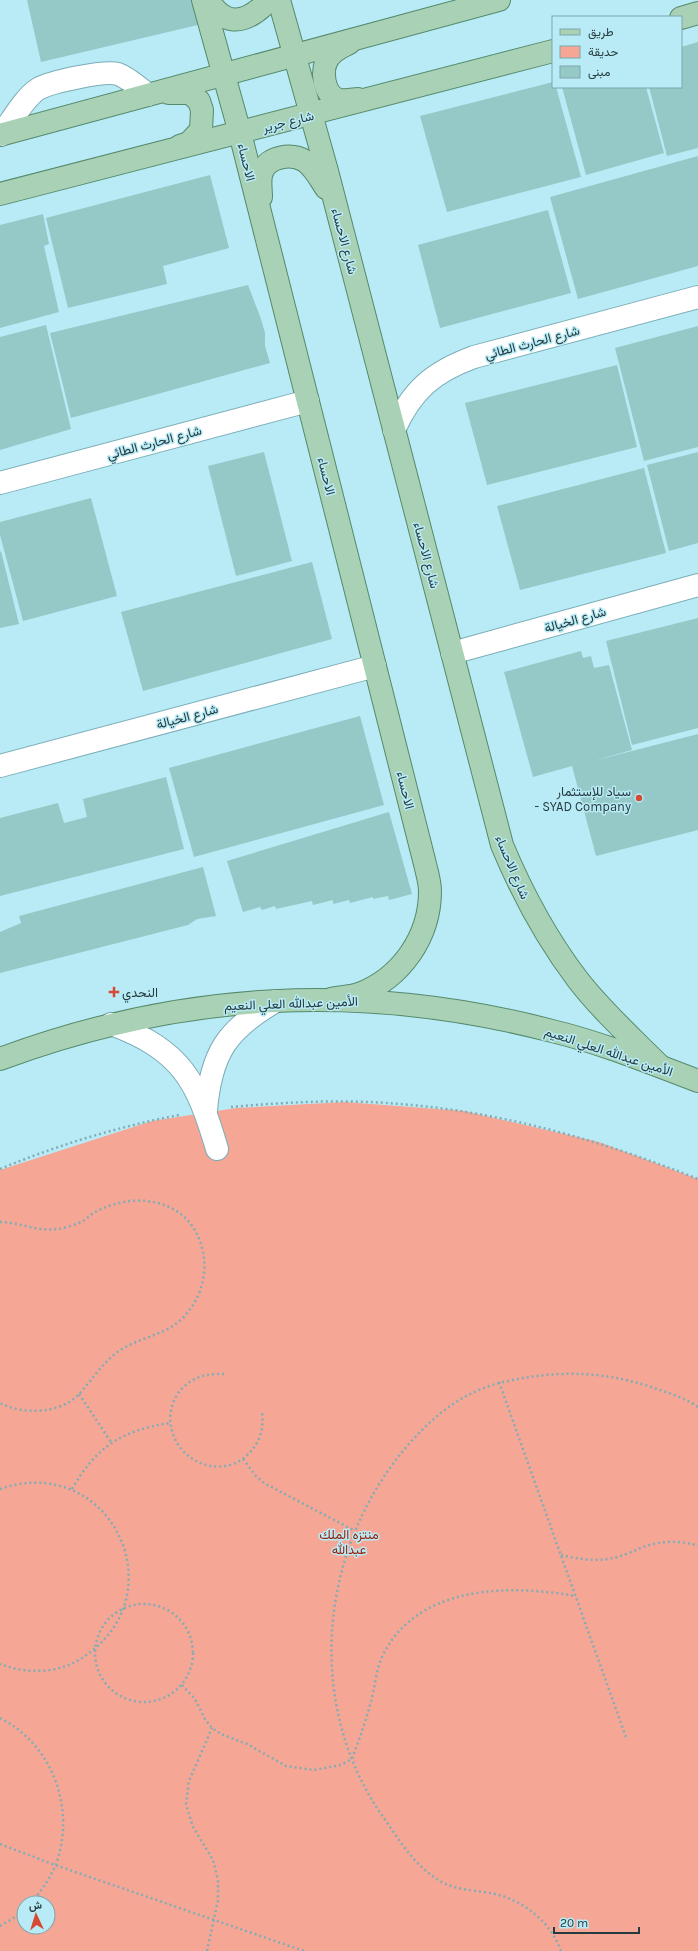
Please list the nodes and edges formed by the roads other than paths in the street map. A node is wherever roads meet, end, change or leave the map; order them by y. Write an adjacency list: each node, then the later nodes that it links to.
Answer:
1 (203, 0): 11 (main road)
2 (208, 0): 3 (main road)
3 (264, 0)
4 (279, 0): 10 (main road, شارع الاحساء)
5 (499, 0): 8 (main road)
6 (698, 13): 7 (main road)
7 (682, 18)
8 (361, 37): 10 (main road); 13 (main road)
9 (552, 51): 13 (main road, شارع جرير)
10 (294, 54): 11 (main road); 14 (main road, شارع الاحساء)
11 (223, 75): 12 (main road); 15 (main road)
12 (152, 94): 16 (main road); 16 (street); 17 (main road)
13 (377, 97): 14 (main road, شارع جرير)
14 (312, 115): 15 (main road, شارع جرير); 19 (main road, شارع الاحساء)
15 (240, 133): 17 (main road, شارع جرير); 20 (main road, الاحساء)
16 (1, 135)
17 (166, 152): 18 (main road, شارع جرير)
18 (0, 194)
19 (335, 203): 20 (main road); 23 (main road, شارع الاحساء)
20 (261, 219): 22 (main road, الاحساء)
21 (698, 297): 23 (street, شارع الحارث الطائي)
22 (308, 401): 24 (street, شارع الحارث الطائي); 27 (main road, الاحساء)
23 (394, 430): 26 (main road, شارع الاحساء)
24 (0, 483)
25 (698, 585): 26 (street, شارع الخيالة)
26 (452, 654): 33 (main road, شارع الاحساء)
27 (375, 666): 28 (street, شارع الخيالة); 29 (main road, الاحساء)
28 (0, 766)
29 (331, 999): 30 (main road, الأمين عبدالله العلي النعيم); 33 (main road, الأمين عبدالله العلي النعيم)
30 (276, 1001): 31 (main road, الأمين عبدالله العلي النعيم); 35 (street)
31 (111, 1024): 32 (main road, الأمين عبدالله العلي النعيم); 35 (street)
32 (2, 1057)
33 (660, 1066): 34 (main road, الأمين عبدالله العلي النعيم)
34 (698, 1082)
35 (206, 1110): 36 (street)
36 (218, 1149)

